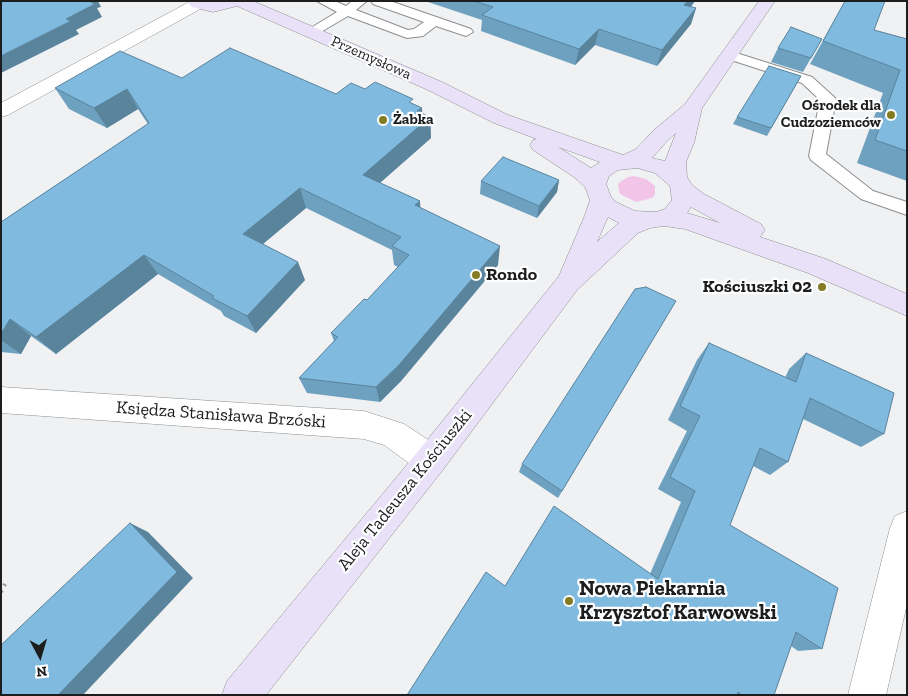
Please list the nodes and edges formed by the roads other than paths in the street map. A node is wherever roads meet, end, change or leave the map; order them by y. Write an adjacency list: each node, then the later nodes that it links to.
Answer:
1 (239, 1): 6 (street); 9 (street, Przemysłowa)
2 (323, 1): 7 (lane)
3 (361, 1): 7 (lane)
4 (377, 1): 8 (lane)
5 (767, 1): 11 (street)
6 (196, 3): 13 (street)
7 (347, 11): 8 (lane); 9 (lane)
8 (434, 21): 10 (lane)
9 (314, 32): 14 (street, Przemysłowa)
10 (466, 32)
11 (730, 55): 12 (street); 18 (lane)
12 (692, 108): 15 (street); 16 (street)
13 (1, 111)
14 (501, 118): 15 (street); 17 (street)
15 (625, 161): 16 (street); 17 (street)
16 (679, 184): 19 (street); 20 (street)
17 (598, 192): 19 (street); 21 (street, Aleja Tadeusza Kościuszki)
18 (907, 209)
19 (656, 219): 20 (street); 21 (street, Aleja Tadeusza Kościuszki)
20 (817, 266): 22 (street)
21 (568, 283): 24 (street, Aleja Tadeusza Kościuszki)
22 (907, 306)
23 (1, 400): 24 (street, Księdza Stanisława Brzóski)
24 (431, 460): 26 (street, Aleja Tadeusza Kościuszki)
25 (907, 528): 27 (street)
26 (241, 695)
27 (868, 695)

